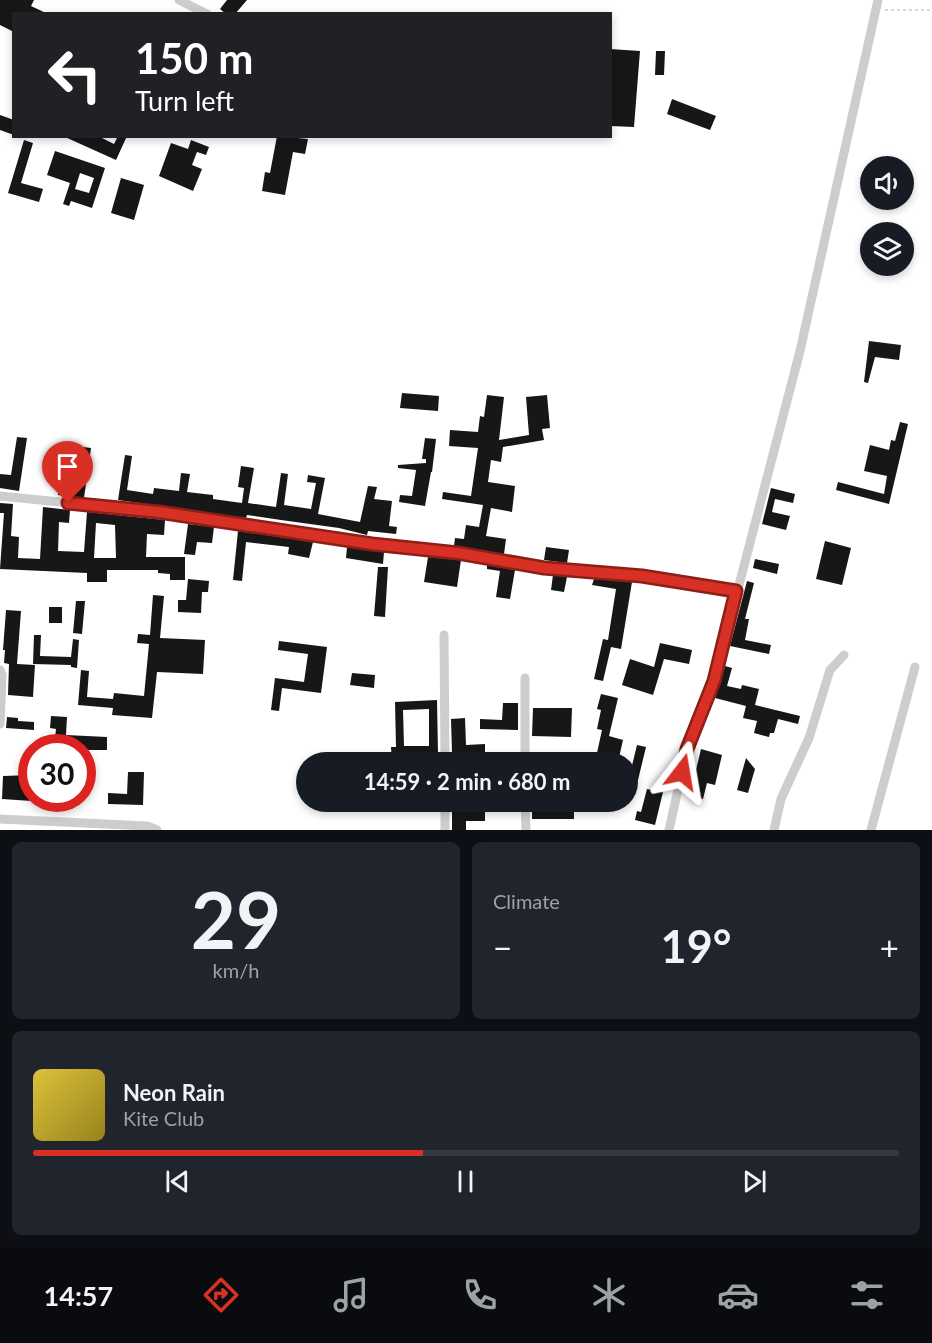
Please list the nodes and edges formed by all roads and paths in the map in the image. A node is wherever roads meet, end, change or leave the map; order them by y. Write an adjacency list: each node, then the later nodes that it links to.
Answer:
1 (179, 0): 5 (street)
2 (878, 0): 3 (street)
3 (876, 10): 4 (path); 7 (street)
4 (932, 10)
5 (203, 12)
6 (0, 496): 7 (street)
7 (736, 591): 22 (street)
8 (444, 635): 14 (street)
9 (844, 655): 23 (street)
10 (915, 667): 24 (street)
11 (0, 669): 13 (street)
12 (525, 678): 15 (street)
13 (0, 724)
14 (445, 752)
15 (525, 752)
16 (445, 812): 20 (street)
17 (525, 812): 21 (street)
18 (0, 819): 19 (street)
19 (157, 830)
20 (445, 830)
21 (525, 830)
22 (669, 830)
23 (774, 830)
24 (871, 830)

